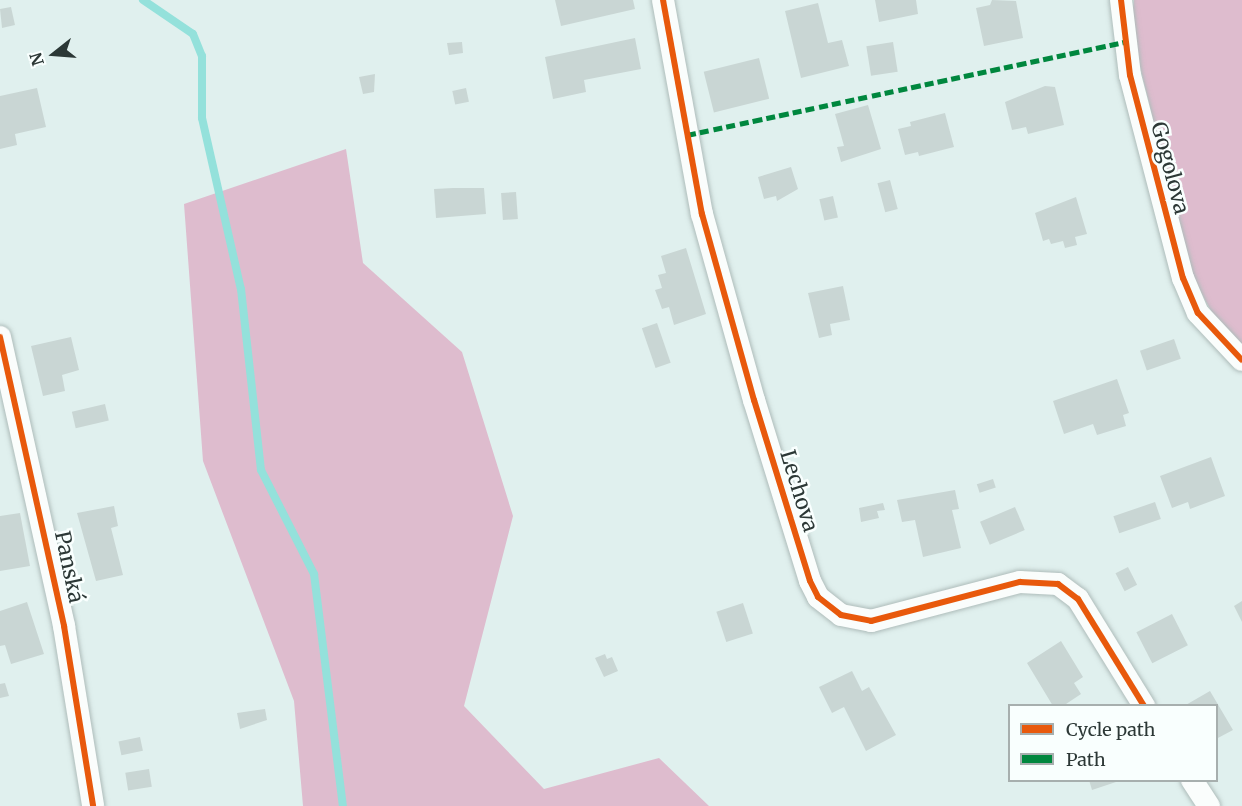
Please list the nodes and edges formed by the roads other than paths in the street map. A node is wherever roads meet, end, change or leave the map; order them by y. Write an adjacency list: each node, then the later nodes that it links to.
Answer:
1 (663, 0): 5 (street, Lechova)
2 (1122, 0): 4 (street, Gogolova)
3 (0, 337): 7 (street, Panská)
4 (1242, 360)
5 (1143, 704)
6 (1193, 782): 8 (street)
7 (93, 806)
8 (1209, 806)

